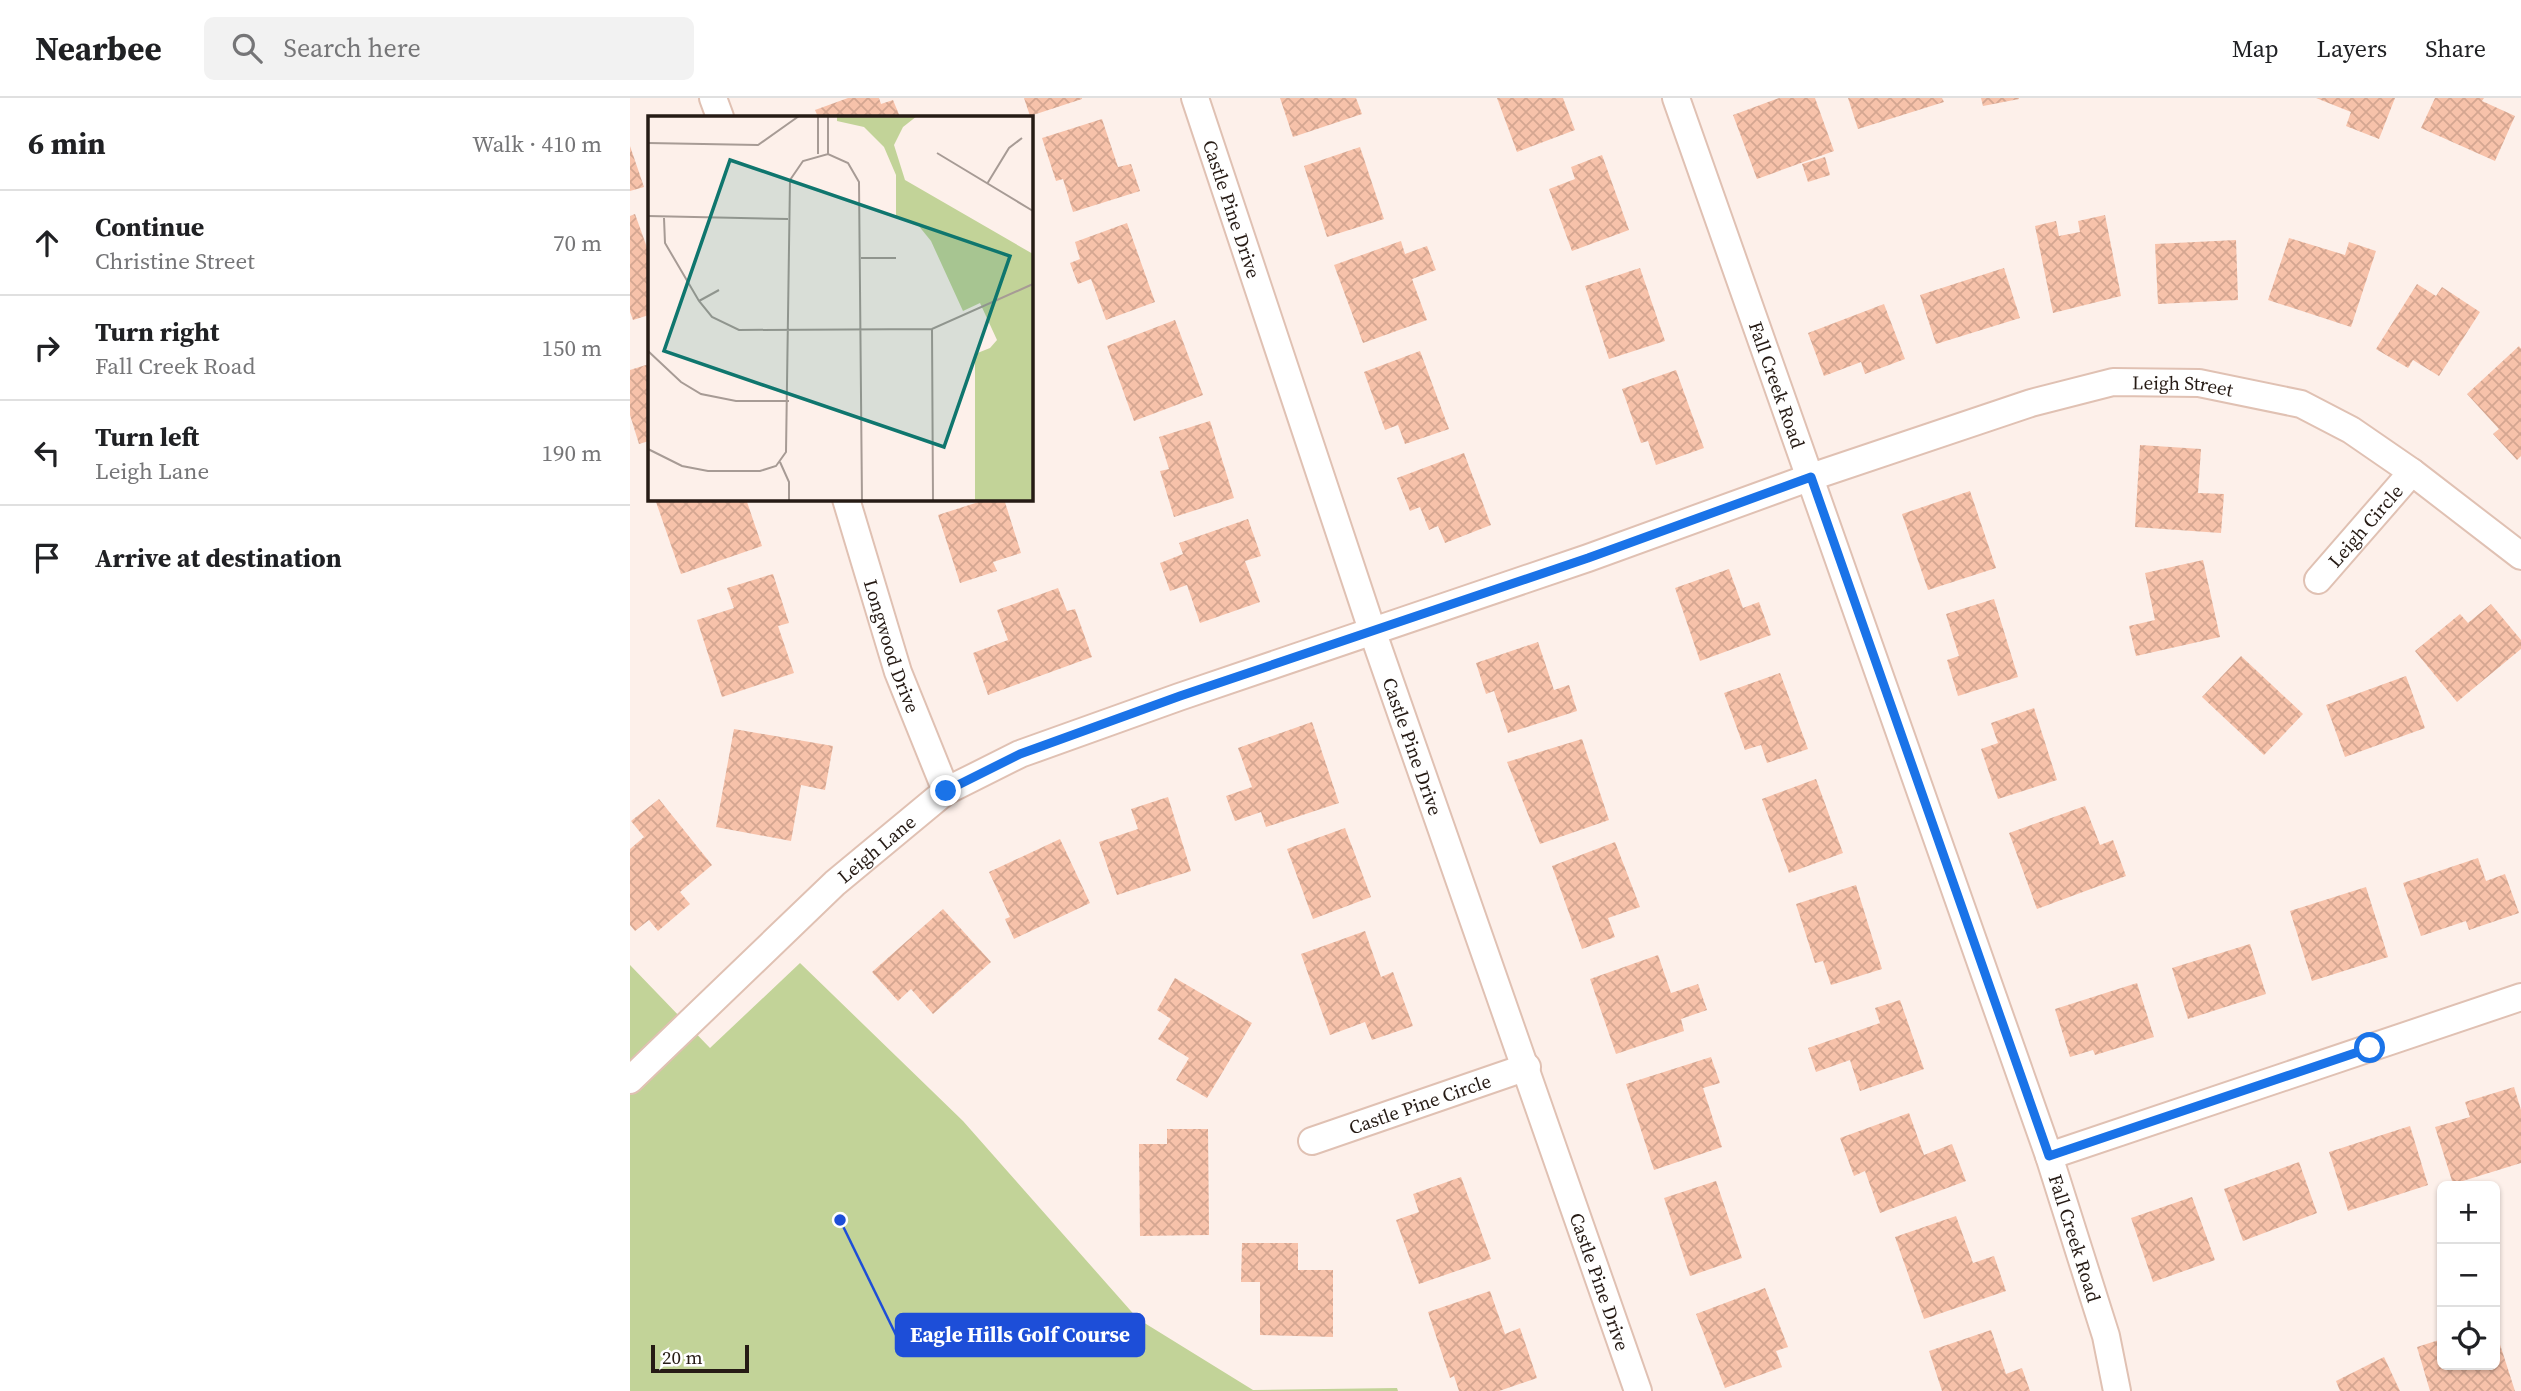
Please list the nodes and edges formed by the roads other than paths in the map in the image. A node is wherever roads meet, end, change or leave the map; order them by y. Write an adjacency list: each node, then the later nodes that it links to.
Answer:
1 (713, 98): 4 (street)
2 (1195, 98): 10 (street, Castle Pine Drive)
3 (1676, 98): 6 (street, Fall Creek Road)
4 (720, 116)
5 (2412, 472): 6 (street, Leigh Street); 8 (street, Leigh Street); 9 (street, Leigh Circle)
6 (1811, 477): 10 (street, Leigh Lane); 16 (street, Fall Creek Road)
7 (846, 500): 11 (street, Longwood Drive)
8 (2521, 556)
9 (2318, 580)
10 (1373, 633): 11 (street, Leigh Lane); 13 (street, Castle Pine Drive)
11 (946, 791): 14 (street, Leigh Lane)
12 (2521, 997): 16 (street)
13 (1527, 1067): 15 (street, Castle Pine Circle); 17 (street, Castle Pine Drive)
14 (630, 1080)
15 (1312, 1141)
16 (2049, 1156): 18 (street, Fall Creek Road)
17 (1639, 1391)
18 (2117, 1391)

